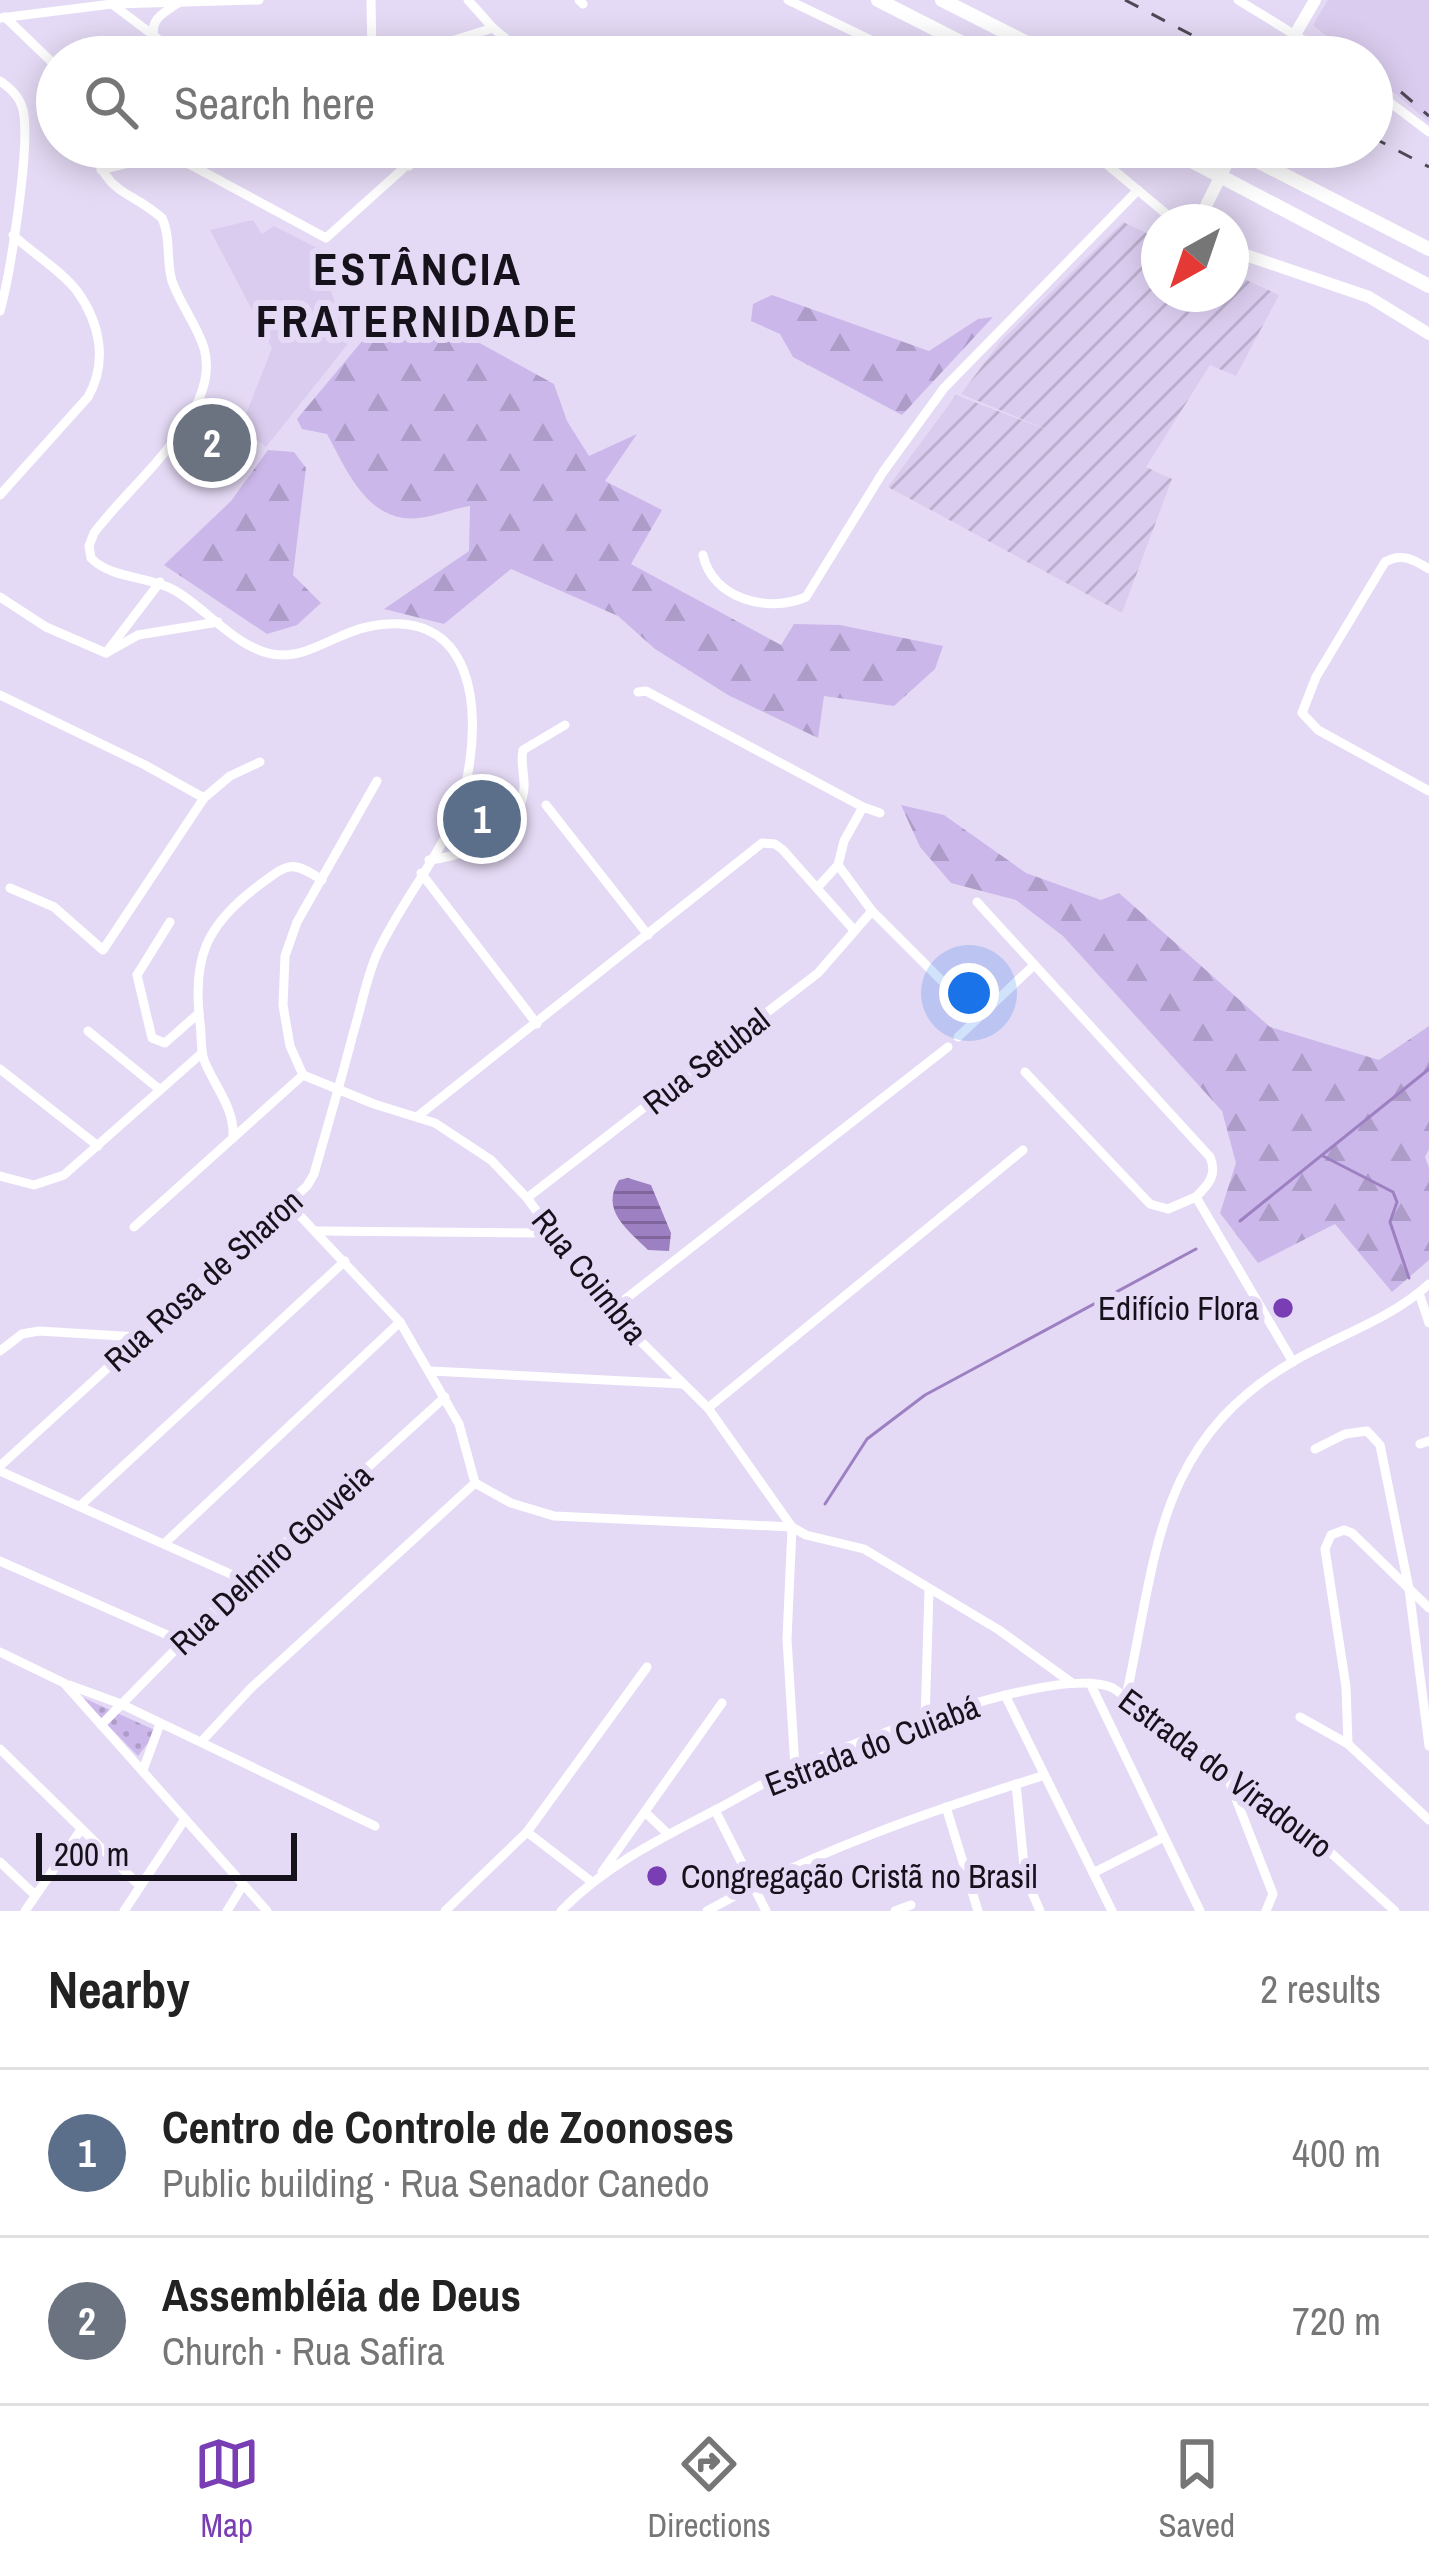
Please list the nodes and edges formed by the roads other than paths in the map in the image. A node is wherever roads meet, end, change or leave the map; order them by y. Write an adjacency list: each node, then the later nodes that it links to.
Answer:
1 (259, 0): 8 (street)
2 (371, 0): 16 (street)
3 (788, 0): 19 (street)
4 (878, 0): 20 (highway)
5 (942, 0): 21 (highway)
6 (1238, 0): 13 (street)
7 (1315, 0): 13 (main road)
8 (179, 1): 10 (street); 15 (street)
9 (476, 3): 12 (street)
10 (112, 4): 11 (street); 14 (street)
11 (2, 17): 24 (street)
12 (493, 28): 17 (street); 18 (street)
13 (1294, 33): 22 (main road); 23 (street)
14 (150, 36)
15 (154, 36)
16 (372, 36)
17 (467, 36)
18 (502, 36)
19 (863, 36)
20 (949, 36)
21 (1013, 36)
22 (1292, 36)
23 (1298, 36)
24 (36, 48)
25 (0, 81): 39 (street)
26 (1393, 105): 27 (street)
27 (1429, 132)
28 (109, 168): 35 (street)
29 (196, 168): 30 (street)
30 (407, 168)
31 (1111, 168): 36 (street)
32 (1206, 168): 42 (highway)
33 (1223, 168): 38 (main road)
34 (1273, 168): 40 (highway)
35 (101, 170): 45 (street)
36 (1138, 190): 37 (street); 48 (street)
37 (1154, 204)
38 (1206, 204)
39 (13, 235): 43 (street); 47 (street)
40 (1429, 249)
41 (1249, 256): 44 (main road)
42 (1429, 286)
43 (0, 311)
44 (1429, 334)
45 (181, 434): 46 (street); 50 (street)
46 (227, 471)
47 (0, 495)
48 (703, 555)
49 (1429, 569): 59 (street)
50 (160, 582): 52 (street); 53 (street)
51 (0, 597): 53 (street)
52 (218, 622): 53 (street); 64 (street, Rua Rosa de Sharon)
53 (106, 652)
54 (638, 692): 62 (street)
55 (0, 695): 60 (street)
56 (565, 725): 64 (street)
57 (260, 762): 60 (street)
58 (377, 781): 67 (street)
59 (1429, 790)
60 (204, 799): 69 (street)
61 (546, 805): 74 (street)
62 (863, 807): 63 (street); 65 (street)
63 (880, 813)
64 (429, 860): 66 (street, Rua Rosa de Sharon)
65 (838, 865): 68 (street); 71 (street)
66 (422, 873): 78 (street); 87 (street, Rua Rosa de Sharon)
67 (322, 880): 76 (street); 85 (street)
68 (817, 887): 73 (street); 74 (street)
69 (10, 888)
70 (977, 902): 75 (street)
71 (872, 910): 73 (street, Rua Setubal); 77 (street)
72 (170, 922): 76 (street)
73 (853, 929): 96 (street, Rua Setubal)
74 (648, 935): 78 (street)
75 (1033, 966): 77 (street); 95 (street)
76 (199, 1013): 82 (street)
77 (977, 1016): 80 (street)
78 (537, 1024): 90 (street)
79 (88, 1031): 86 (street)
80 (958, 1037)
81 (947, 1047): 104 (street)
82 (202, 1053): 86 (street); 89 (street)
83 (0, 1069): 92 (street)
84 (1024, 1072): 95 (street)
85 (303, 1076): 87 (street, Rua Coimbra); 88 (street)
86 (159, 1089): 92 (street)
87 (338, 1089): 90 (street, Rua Coimbra); 97 (street, Rua Rosa de Sharon)
88 (258, 1114): 89 (street); 91 (street)
89 (232, 1115): 91 (street)
90 (418, 1116): 96 (street, Rua Coimbra)
91 (233, 1137): 98 (street)
92 (98, 1146): 94 (street)
93 (1023, 1150): 113 (street)
94 (0, 1176)
95 (1196, 1197): 109 (street)
96 (527, 1198): 100 (street, Rua Coimbra)
97 (288, 1203): 99 (street); 107 (street, Rua Rosa de Sharon)
98 (134, 1228)
99 (317, 1231): 100 (street); 101 (street)
100 (551, 1233): 104 (street, Rua Coimbra)
101 (345, 1261): 105 (street); 117 (street)
102 (1429, 1284): 103 (street)
103 (1419, 1293): 106 (street); 109 (street)
104 (610, 1311): 111 (street, Rua Coimbra)
105 (400, 1322): 110 (street); 119 (street)
106 (1429, 1323)
107 (140, 1336): 108 (street); 115 (street, Rua Rosa de Sharon)
108 (0, 1351)
109 (1293, 1362): 132 (street)
110 (431, 1371): 111 (street); 112 (street)
111 (686, 1384): 113 (street, Rua Coimbra)
112 (445, 1397): 116 (street); 121 (street, Rua Delmiro Gouveia)
113 (708, 1408): 118 (street, Rua Coimbra)
114 (1315, 1449): 122 (street)
115 (0, 1468): 117 (street)
116 (475, 1483): 118 (street, Estrada do Viradouro); 139 (street)
117 (81, 1505): 119 (street)
118 (792, 1527): 123 (street, Estrada do Viradouro); 143 (street)
119 (166, 1542): 121 (street)
120 (0, 1561): 125 (street)
121 (244, 1580): 125 (street, Rua Delmiro Gouveia)
122 (1409, 1589): 124 (street); 140 (street); 141 (street)
123 (928, 1591): 128 (street, Estrada do Viradouro); 136 (street)
124 (1429, 1609)
125 (181, 1641): 134 (street, Rua Delmiro Gouveia)
126 (0, 1652): 129 (street)
127 (647, 1667): 155 (street)
128 (1072, 1682): 130 (street, Estrada do Viradouro); 131 (street, Estrada do Cuiabá)
129 (64, 1683): 134 (street); 138 (street)
130 (1090, 1683): 132 (street, Estrada do Viradouro); 157 (street)
131 (1005, 1696): 136 (street, Estrada do Cuiabá); 146 (street)
132 (1126, 1697): 144 (street, Estrada do Viradouro)
133 (722, 1703): 150 (street)
134 (122, 1704): 137 (street); 138 (street, Rua Delmiro Gouveia)
135 (1300, 1718): 140 (street)
136 (925, 1721): 143 (street, Estrada do Cuiabá)
137 (160, 1724): 139 (street); 145 (street)
138 (101, 1726): 145 (street)
139 (200, 1742): 153 (street)
140 (1348, 1744): 152 (street)
141 (1429, 1746)
142 (0, 1749): 154 (street)
143 (795, 1768): 149 (street, Estrada do Cuiabá)
144 (1224, 1768): 179 (street); 180 (street, Estrada do Viradouro)
145 (143, 1771): 151 (street)
146 (1042, 1776): 147 (street); 159 (street)
147 (1016, 1784): 148 (street); 176 (street)
148 (946, 1807): 162 (street); 175 (street)
149 (716, 1810): 156 (street, Estrada do Cuiabá); 162 (street)
150 (645, 1812): 156 (street); 160 (street)
151 (185, 1819): 161 (street); 163 (street)
152 (1429, 1820)
153 (375, 1826)
154 (80, 1831): 163 (street); 164 (street)
155 (527, 1832): 160 (street); 170 (street)
156 (668, 1834): 160 (street, Estrada do Cuiabá)
157 (1162, 1838): 159 (street); 178 (street)
158 (0, 1862): 164 (street)
159 (1093, 1873): 177 (street)
160 (595, 1879): 171 (street, Estrada do Cuiabá)
161 (244, 1885): 168 (street); 169 (street)
162 (753, 1885): 172 (street); 173 (street)
163 (140, 1886): 167 (street)
164 (35, 1895): 166 (street)
165 (910, 1905): 174 (street)
166 (25, 1911)
167 (124, 1911)
168 (226, 1911)
169 (267, 1911)
170 (445, 1911)
171 (561, 1911)
172 (707, 1911)
173 (766, 1911)
174 (895, 1911)
175 (978, 1911)
176 (1040, 1911)
177 (1112, 1911)
178 (1199, 1911)
179 (1266, 1911)
180 (1395, 1911)

